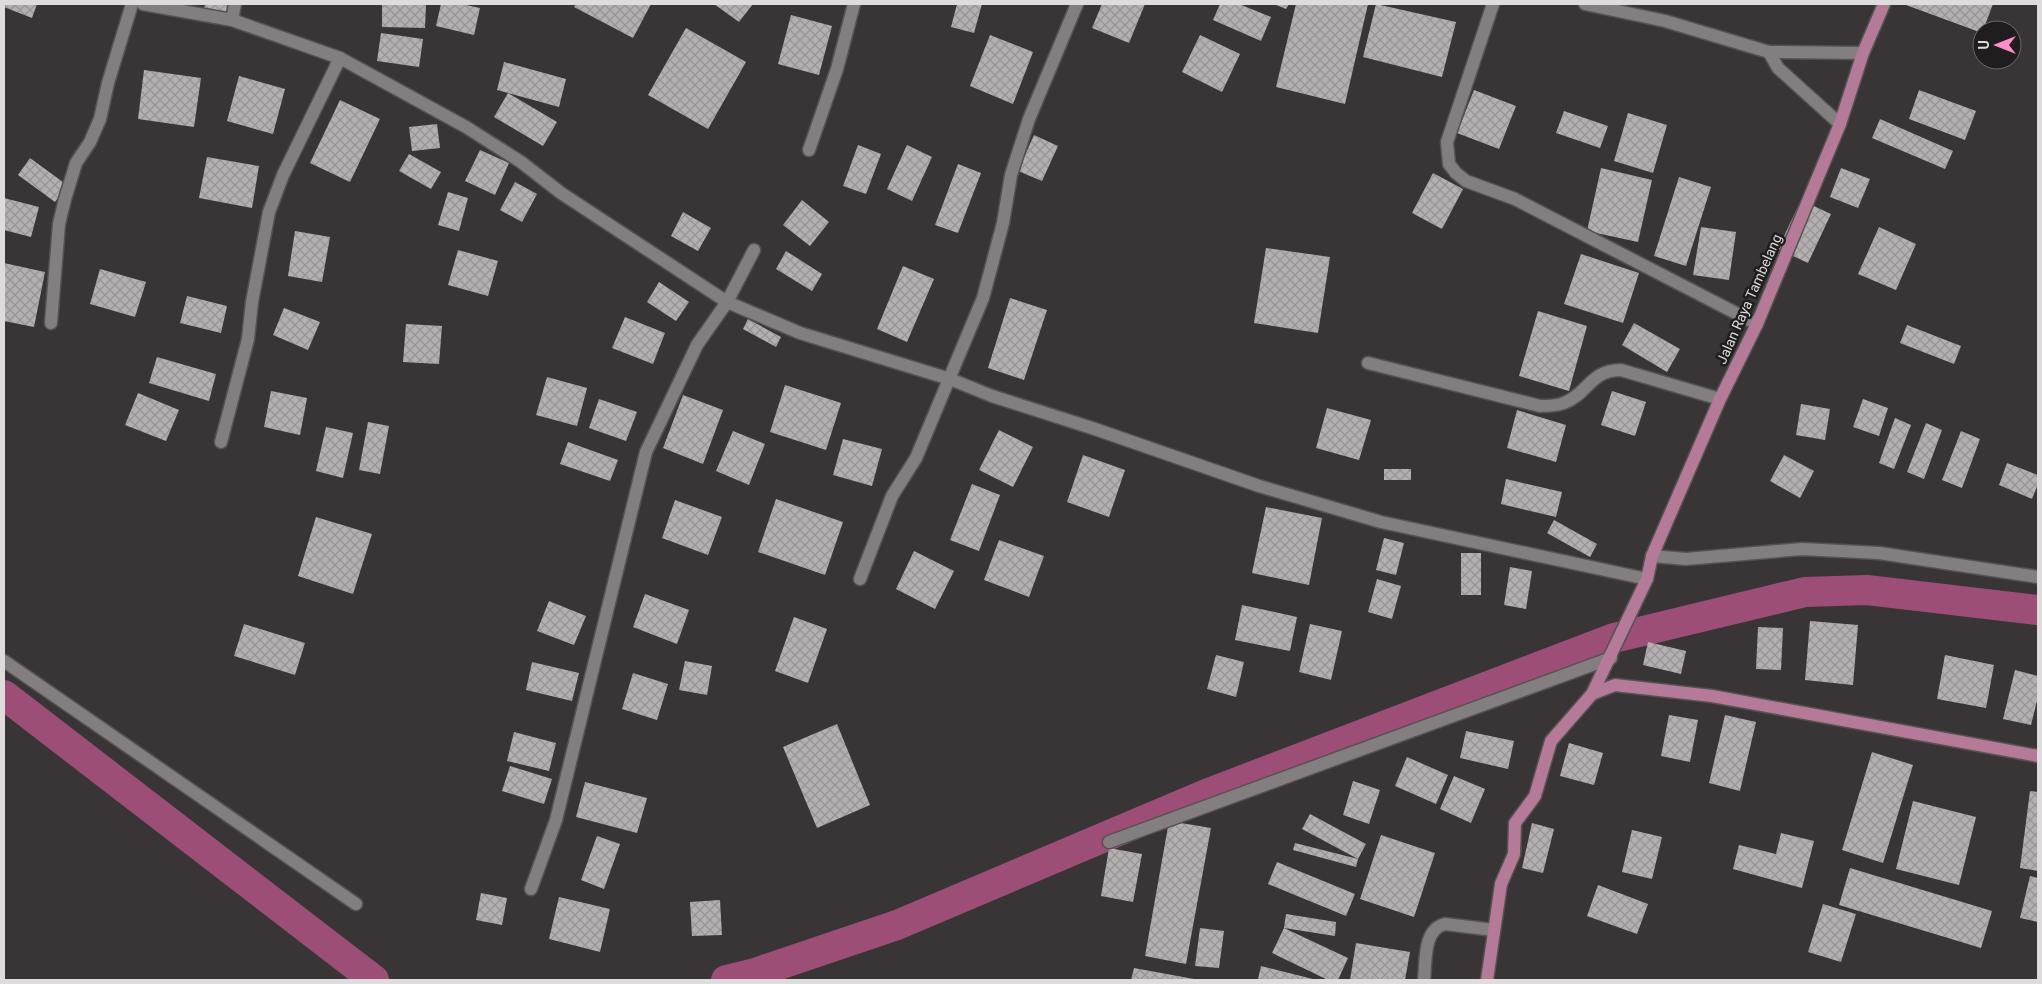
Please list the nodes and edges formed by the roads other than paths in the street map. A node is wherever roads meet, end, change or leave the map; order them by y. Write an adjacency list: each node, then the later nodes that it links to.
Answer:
1 (132, 4): 17 (street)
2 (143, 4): 9 (street)
3 (235, 4): 9 (street)
4 (854, 4): 14 (street)
5 (1077, 4): 20 (street)
6 (1493, 4): 18 (street)
7 (1585, 4): 10 (street)
8 (1884, 4): 11 (main road, Jalan Raya Tambelang)
9 (232, 20): 12 (street)
10 (1769, 52): 11 (street); 13 (street)
11 (1863, 53): 13 (main road, Jalan Raya Tambelang)
12 (340, 58): 16 (street); 22 (street)
13 (1840, 124): 18 (main road, Jalan Raya Tambelang)
14 (809, 150)
15 (754, 250): 16 (street)
16 (727, 302): 20 (street); 32 (street)
17 (50, 323)
18 (1757, 324): 21 (main road, Jalan Raya Tambelang)
19 (1368, 363): 21 (street)
20 (950, 379): 25 (street); 26 (street)
21 (1720, 399): 23 (main road, Jalan Raya Tambelang)
22 (221, 442)
23 (1652, 556): 24 (street); 26 (main road, Jalan Raya Tambelang)
24 (2038, 577)
25 (860, 579)
26 (1647, 579): 27 (main road, Jalan Raya Tambelang)
27 (1611, 658): 29 (main road); 31 (street)
28 (4, 661): 33 (street)
29 (1592, 694): 30 (main road); 34 (main road)
30 (2038, 756)
31 (1109, 842)
32 (531, 889)
33 (356, 904)
34 (1494, 930): 35 (street); 36 (main road)
35 (1424, 980)
36 (1487, 980)

